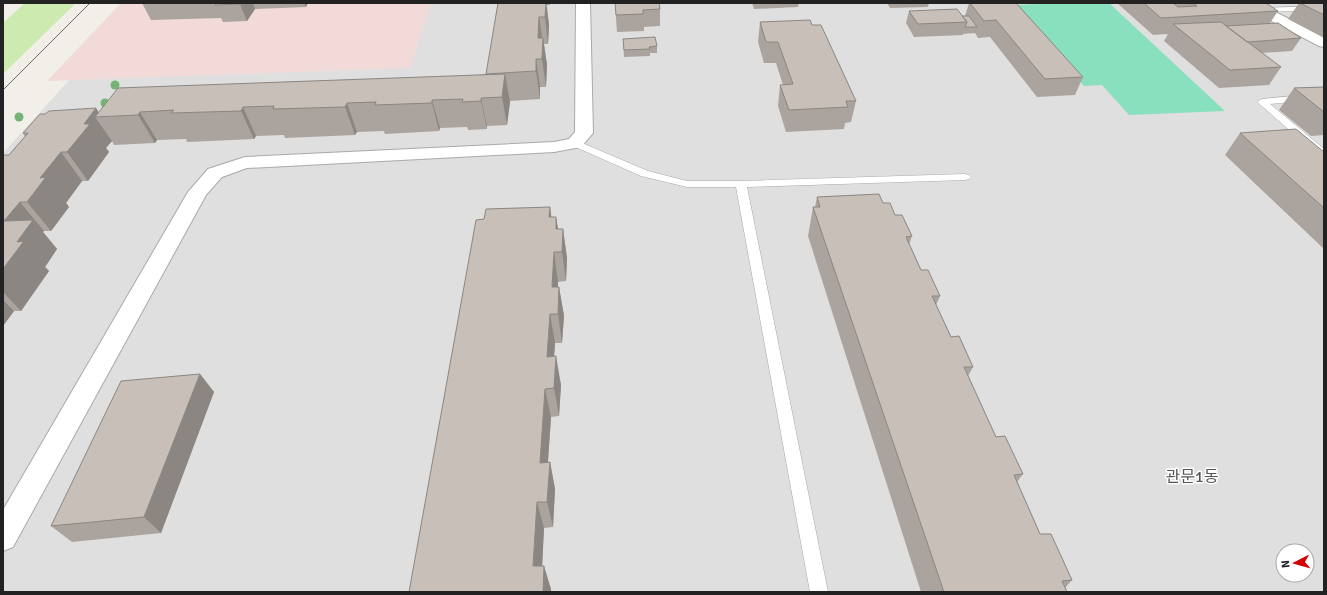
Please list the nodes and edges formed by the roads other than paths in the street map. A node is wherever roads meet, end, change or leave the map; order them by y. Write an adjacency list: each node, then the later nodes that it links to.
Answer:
1 (583, 3): 6 (street)
2 (1253, 5): 3 (lane); 4 (street)
3 (1324, 8)
4 (1324, 43)
5 (1324, 96): 7 (lane)
6 (575, 143): 9 (lane); 10 (street)
7 (1324, 154)
8 (965, 177): 9 (lane)
9 (741, 184): 11 (lane)
10 (3, 537)
11 (820, 592)

